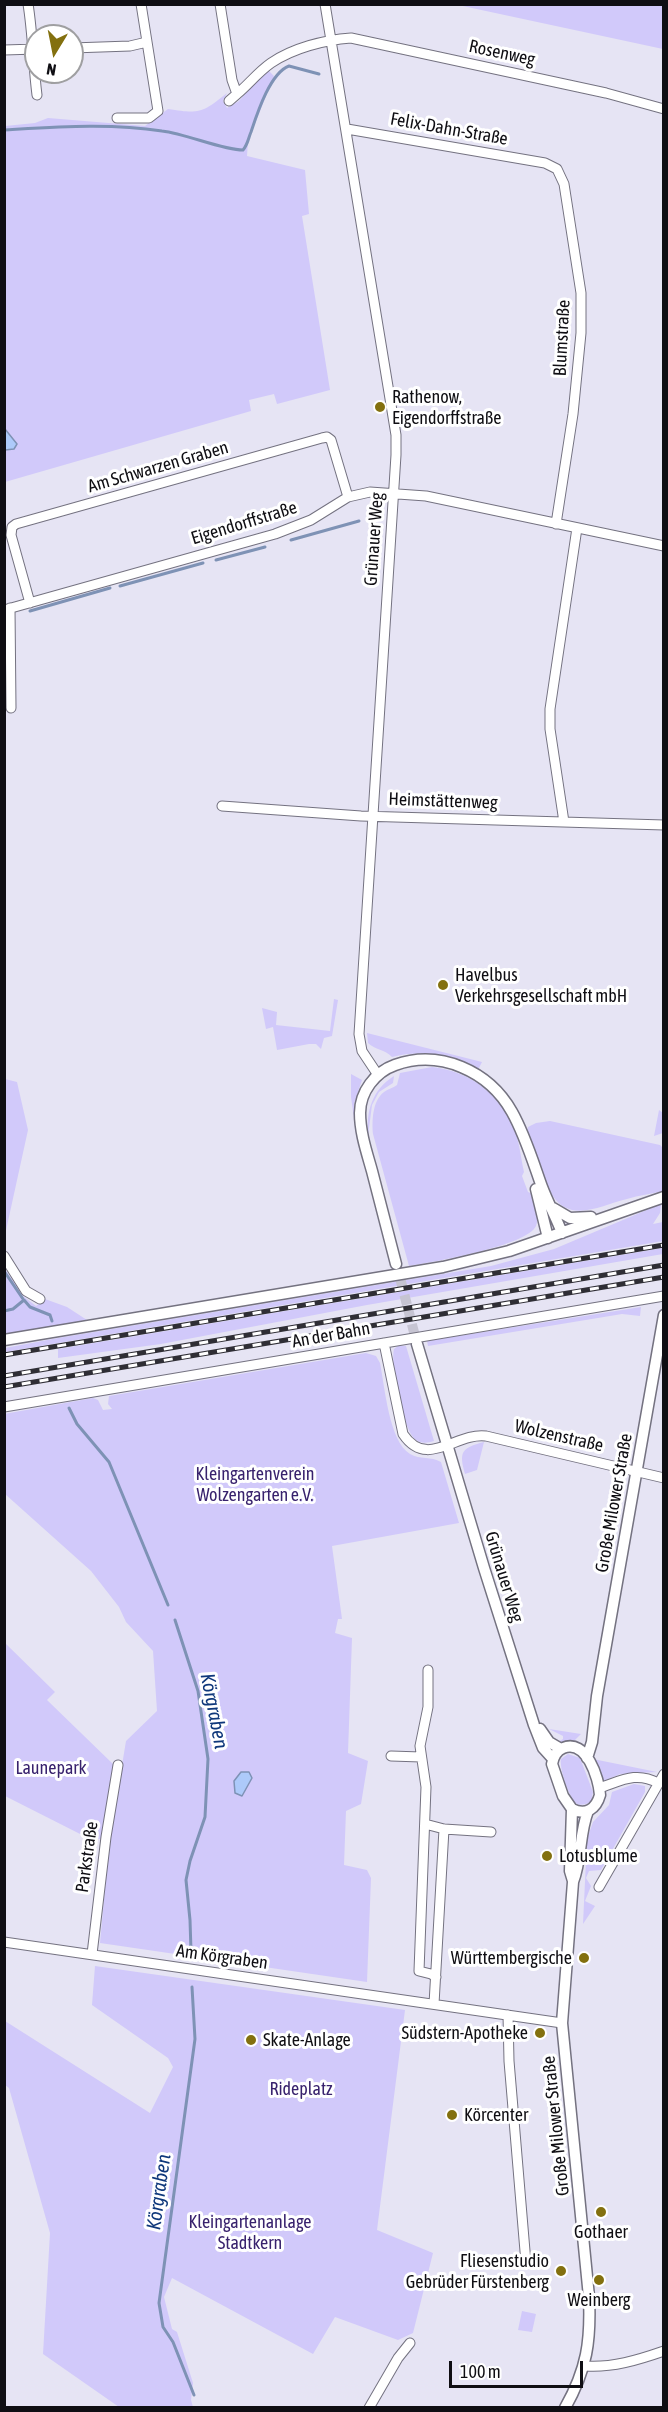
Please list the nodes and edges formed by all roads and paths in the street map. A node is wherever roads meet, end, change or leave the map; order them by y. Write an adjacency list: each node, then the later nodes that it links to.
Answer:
1 (28, 4): 5 (street)
2 (141, 4): 7 (street)
3 (220, 4): 6 (street)
4 (325, 4): 6 (street, Grünauer Weg)
5 (31, 24)
6 (331, 40): 13 (street, Rosenweg); 15 (street, Grünauer Weg)
7 (147, 42): 8 (street); 14 (street)
8 (84, 48)
9 (24, 49): 10 (street)
10 (4, 50)
11 (36, 84): 12 (street)
12 (37, 95)
13 (663, 109)
14 (117, 117)
15 (347, 129): 16 (street, Felix-Dahn-Straße); 17 (street, Grünauer Weg)
16 (545, 163): 19 (street, Blumstraße)
17 (394, 493): 18 (street, Eigendorffstraße); 19 (street, Eigendorffstraße); 26 (street, Grünauer Weg)
18 (348, 497): 22 (street, Eigendorffstraße); 22 (street, Am Schwarzen Graben)
19 (556, 524): 20 (street, Eigendorffstraße)
20 (577, 528): 21 (street, Eigendorffstraße); 27 (street)
21 (663, 546)
22 (30, 603): 23 (street, Eigendorffstraße)
23 (7, 609): 24 (street, Eigendorffstraße)
24 (10, 708)
25 (222, 806): 26 (street, Heimstättenweg)
26 (372, 815): 27 (street, Heimstättenweg); 29 (street, Grünauer Weg)
27 (564, 822): 28 (street, Heimstättenweg)
28 (663, 825)
29 (378, 1075): 30 (main road); 37 (main road)
30 (524, 1139): 32 (main road); 35 (main road)
31 (663, 1197): 33 (main road)
32 (553, 1208): 33 (main road); 34 (main road)
33 (603, 1217): 34 (main road)
34 (562, 1233): 35 (main road)
35 (548, 1238): 41 (main road)
36 (4, 1256): 39 (street)
37 (396, 1264)
38 (663, 1296): 42 (street, An der Bahn)
39 (40, 1299)
40 (663, 1315): 46 (main road, Große Milower Straße)
41 (4, 1340)
42 (384, 1343): 44 (street, An der Bahn); 45 (street)
43 (417, 1344): 45 (main road, Grünauer Weg)
44 (4, 1407)
45 (447, 1446): 46 (street, Wolzenstraße); 50 (main road, Grünauer Weg)
46 (636, 1471): 47 (street, Wolzenstraße); 49 (main road, Große Milower Straße)
47 (663, 1478)
48 (429, 1670): 54 (street)
49 (597, 1696): 51 (main road, Große Milower Straße); 55 (main road, Große Milower Straße)
50 (532, 1716): 52 (main road, Grünauer Weg); 56 (main road, Grünauer Weg)
51 (576, 1747): 52 (main road); 55 (main road)
52 (561, 1749): 56 (main road)
53 (392, 1756): 54 (street)
54 (421, 1757): 63 (street)
55 (587, 1758): 60 (main road)
56 (553, 1759): 61 (main road)
57 (118, 1765): 69 (street, Parkstraße)
58 (663, 1774): 59 (street)
59 (658, 1783): 60 (street); 67 (street)
60 (600, 1788): 62 (main road, Große Milower Straße)
61 (572, 1809): 62 (main road); 66 (main road, Große Milower Straße)
62 (588, 1811): 66 (main road, Große Milower Straße)
63 (425, 1824): 64 (street); 70 (street)
64 (444, 1829): 65 (street); 70 (street)
65 (491, 1832)
66 (573, 1882): 73 (main road, Große Milower Straße)
67 (599, 1887)
68 (4, 1942): 69 (street, Am Körgraben)
69 (92, 1954): 71 (street, Am Körgraben)
70 (436, 1977): 71 (street)
71 (434, 2004): 72 (street, Am Körgraben)
72 (508, 2015): 73 (street, Am Körgraben); 74 (street)
73 (562, 2023): 77 (main road, Große Milower Straße)
74 (526, 2263)
75 (410, 2343): 78 (street)
76 (663, 2351): 77 (street)
77 (585, 2366): 79 (main road, Große Milower Straße)
78 (369, 2408)
79 (565, 2408)

